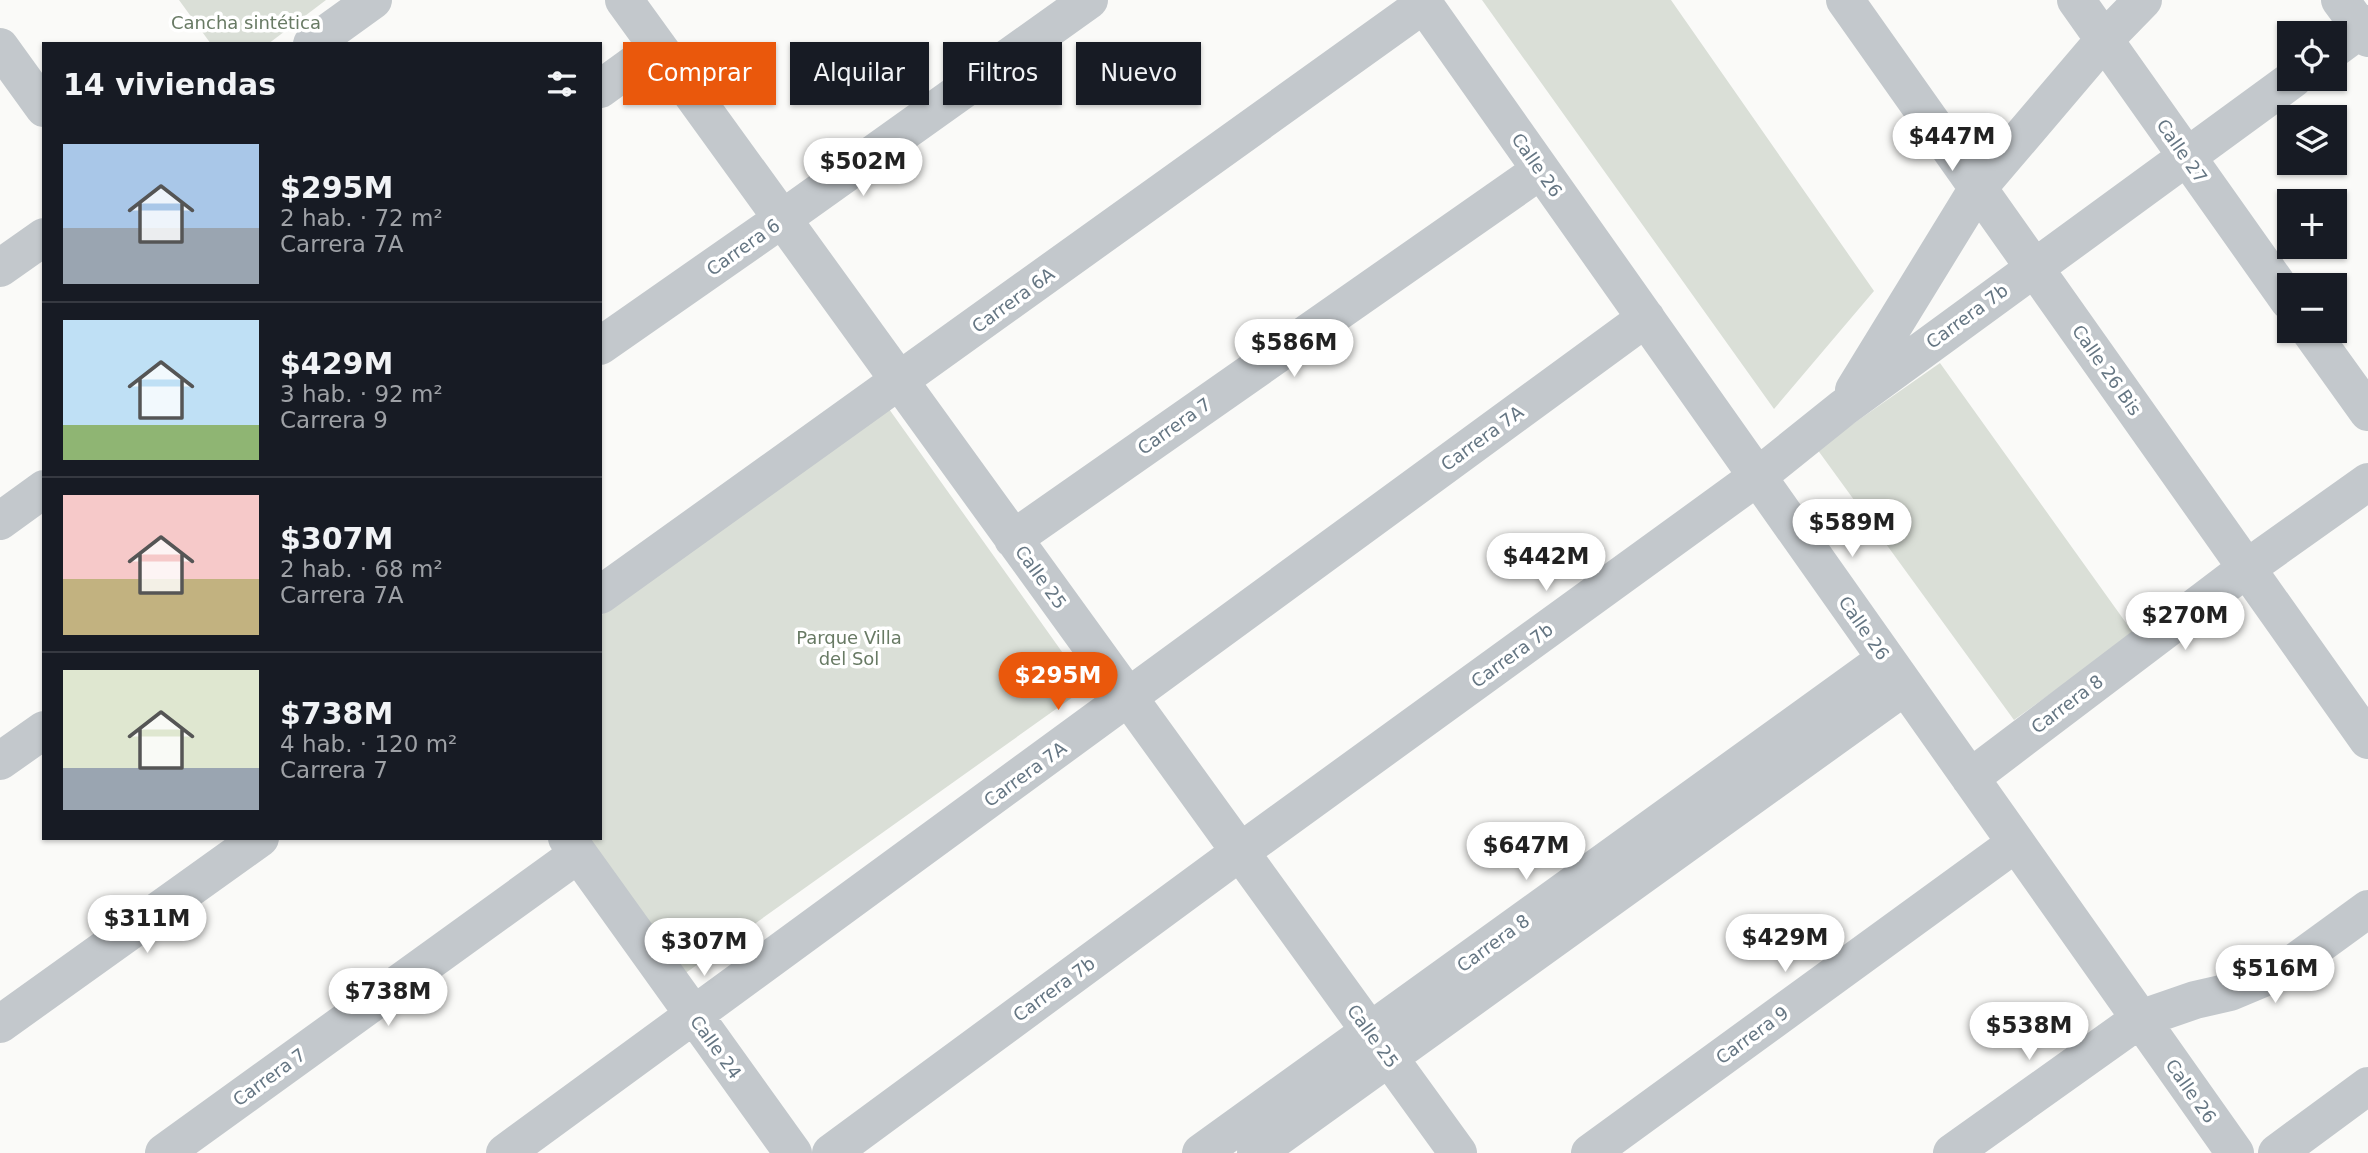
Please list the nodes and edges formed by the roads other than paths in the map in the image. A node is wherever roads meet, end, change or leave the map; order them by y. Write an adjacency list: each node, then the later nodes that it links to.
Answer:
1 (373, 0): 9 (street)
2 (624, 0): 10 (street, Calle 25)
3 (1089, 0): 20 (street, Carrera 6)
4 (1845, 0): 19 (street, Calle 26 Bis)
5 (2076, 0): 8 (street, Calle 27)
6 (2143, 0): 8 (street)
7 (1423, 2): 18 (street, Calle 26); 28 (street, Carrera 6A)
8 (2104, 40): 17 (street, Calle 27); 19 (street)
9 (315, 42)
10 (654, 42)
11 (0, 47): 15 (street)
12 (623, 72): 13 (street)
13 (602, 88)
14 (2277, 90): 17 (street, Carrera 7b)
15 (42, 105)
16 (700, 105): 20 (street, Calle 25)
17 (2186, 155): 22 (street, Carrera 7b); 24 (street, Calle 27)
18 (1541, 170): 25 (street, Calle 26); 35 (street, Carrera 7)
19 (1978, 188): 22 (street, Calle 26 Bis); 29 (street)
20 (782, 219): 27 (street, Carrera 6); 28 (street, Calle 25)
21 (42, 237): 23 (street)
22 (2034, 267): 29 (street, Carrera 7b); 36 (street, Calle 26 Bis)
23 (0, 268)
24 (2277, 284)
25 (1646, 318): 31 (street, Calle 26); 39 (street, Carrera 7A)
26 (2319, 343): 30 (street)
27 (602, 345)
28 (900, 382): 35 (street, Calle 25); 37 (street, Carrera 6A)
29 (1843, 408): 31 (street, Carrera 7b)
30 (2368, 412)
31 (1757, 477): 38 (street, Calle 26); 47 (street, Carrera 7b)
32 (2368, 482): 36 (street, Carrera 8)
33 (42, 490): 34 (street)
34 (0, 520)
35 (1013, 538): 39 (street, Calle 25)
36 (2247, 568): 41 (street, Calle 26 Bis); 43 (street, Carrera 8)
37 (602, 594)
38 (1896, 673): 43 (street, Calle 26); 52 (street, Carrera 8)
39 (1129, 698): 47 (street, Calle 25); 49 (street, Carrera 7A)
40 (42, 731): 42 (street)
41 (2368, 740)
42 (0, 761)
43 (1970, 778): 45 (street, Calle 26)
44 (257, 840): 51 (street)
45 (2016, 843): 50 (street, Calle 26); 61 (street, Carrera 9)
46 (573, 846): 49 (street, Calle 24); 54 (street, Carrera 7)
47 (1240, 852): 52 (street, Calle 25); 57 (street, Carrera 7b)
48 (2368, 909): 50 (street)
49 (694, 1015): 55 (street, Carrera 7A); 56 (street, Calle 24)
50 (2140, 1019): 62 (street); 63 (street, Calle 26)
51 (0, 1024)
52 (1380, 1044): 58 (street, Carrera 8); 59 (street); 60 (street, Calle 25)
53 (2368, 1086): 64 (street)
54 (164, 1153)
55 (505, 1153)
56 (793, 1153)
57 (831, 1153)
58 (1201, 1153)
59 (1256, 1153)
60 (1458, 1153)
61 (1590, 1153)
62 (1952, 1153)
63 (2235, 1153)
64 (2277, 1153)

